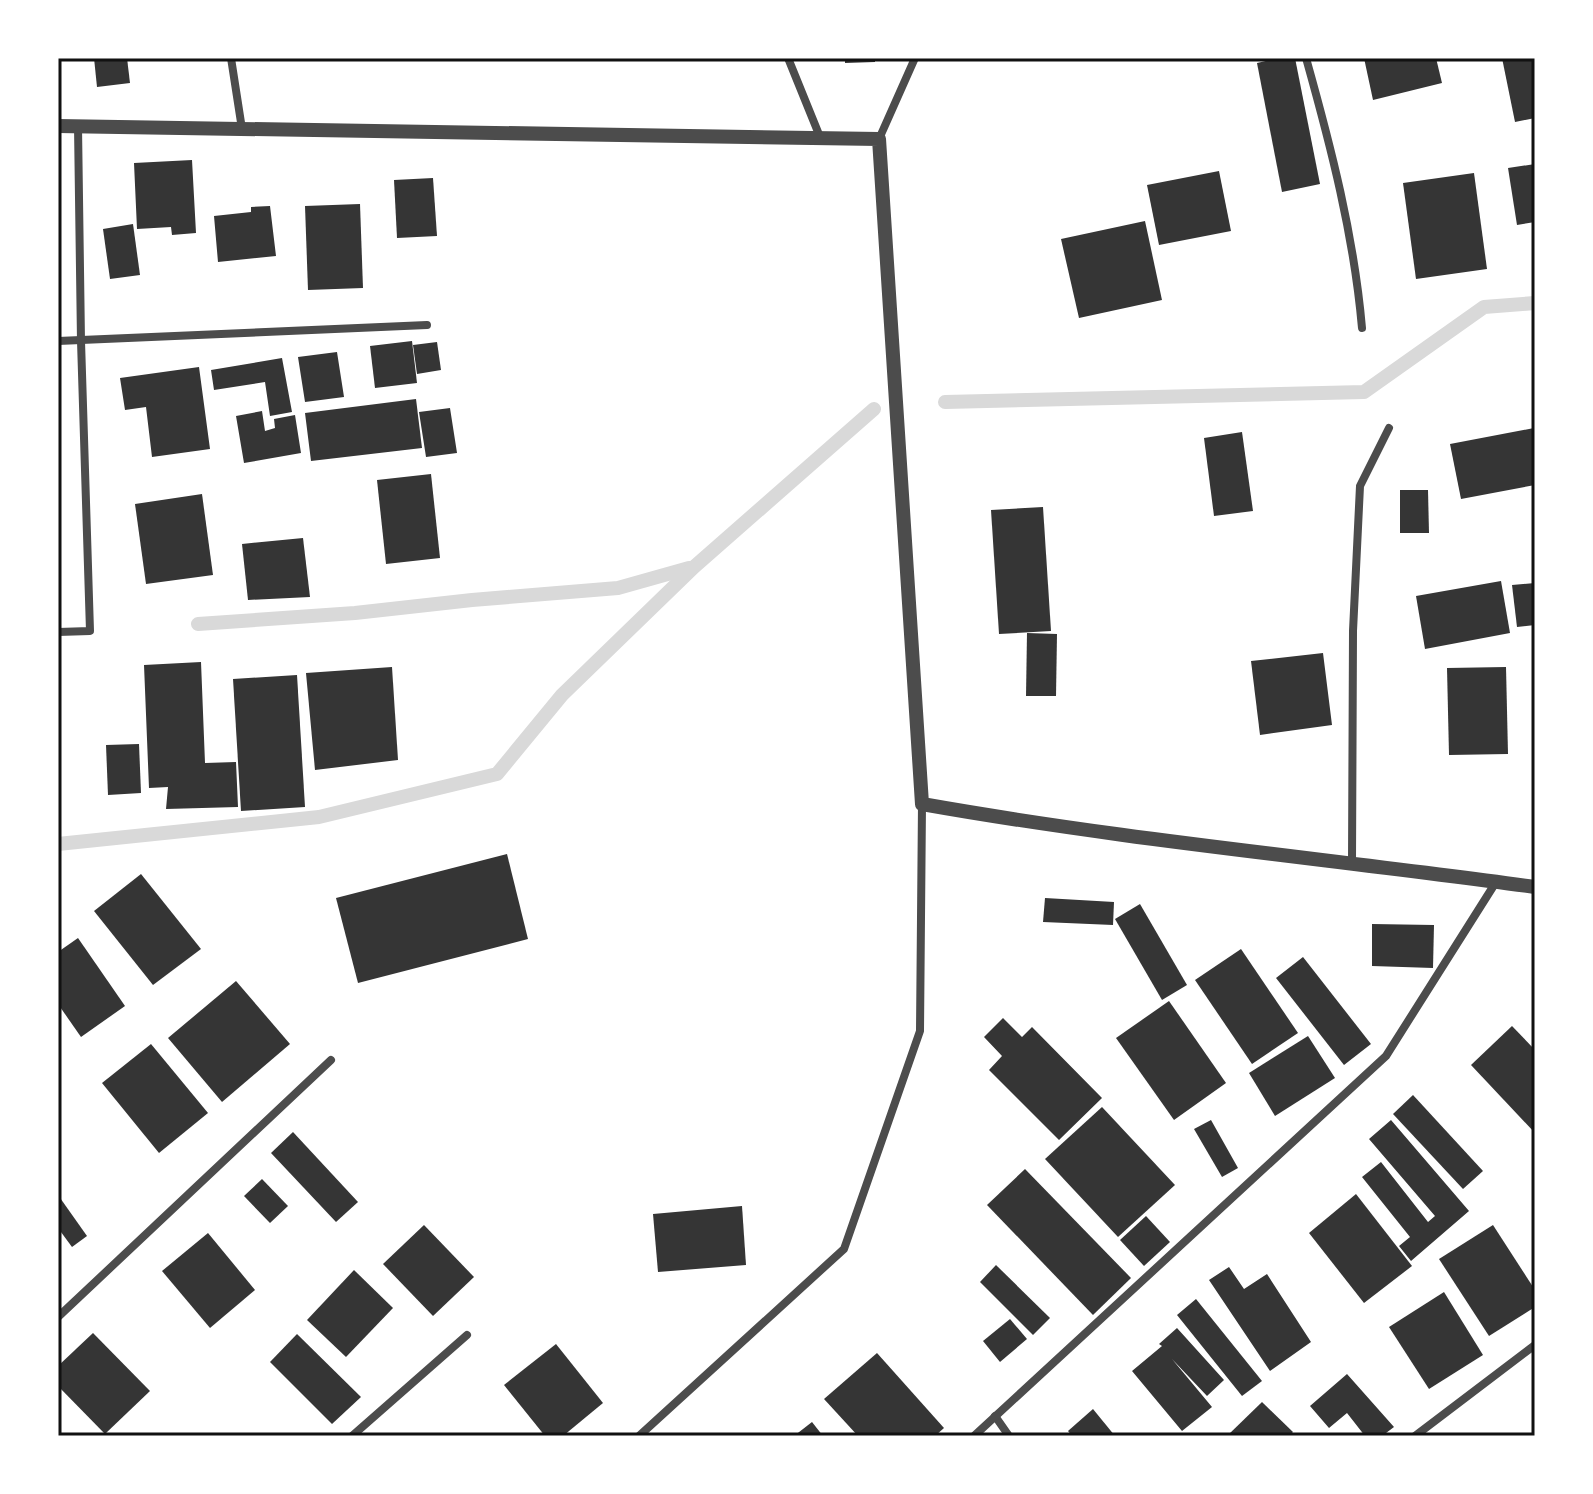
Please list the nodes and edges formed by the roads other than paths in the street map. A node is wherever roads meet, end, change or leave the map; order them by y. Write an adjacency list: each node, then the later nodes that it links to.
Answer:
1 (231, 58): 7 (street)
2 (788, 58): 8 (street)
3 (915, 58): 9 (street)
4 (1306, 58): 11 (street)
5 (58, 126): 6 (street)
6 (78, 126): 7 (street); 13 (street)
7 (242, 129): 8 (street)
8 (820, 137): 9 (street)
9 (879, 139): 16 (street)
10 (427, 325): 13 (street)
11 (1362, 328)
12 (58, 341): 13 (street)
13 (81, 341): 15 (street)
14 (1389, 428): 17 (street)
15 (58, 632)
16 (922, 804): 17 (street); 26 (street)
17 (1352, 862): 18 (street)
18 (1496, 882): 19 (street); 24 (street)
19 (1535, 887)
20 (331, 1060): 21 (street)
21 (58, 1317)
22 (467, 1335): 25 (street)
23 (1535, 1345): 29 (street)
24 (995, 1416): 27 (street); 28 (street)
25 (352, 1436)
26 (639, 1436)
27 (974, 1436)
28 (1009, 1436)
29 (1415, 1436)

